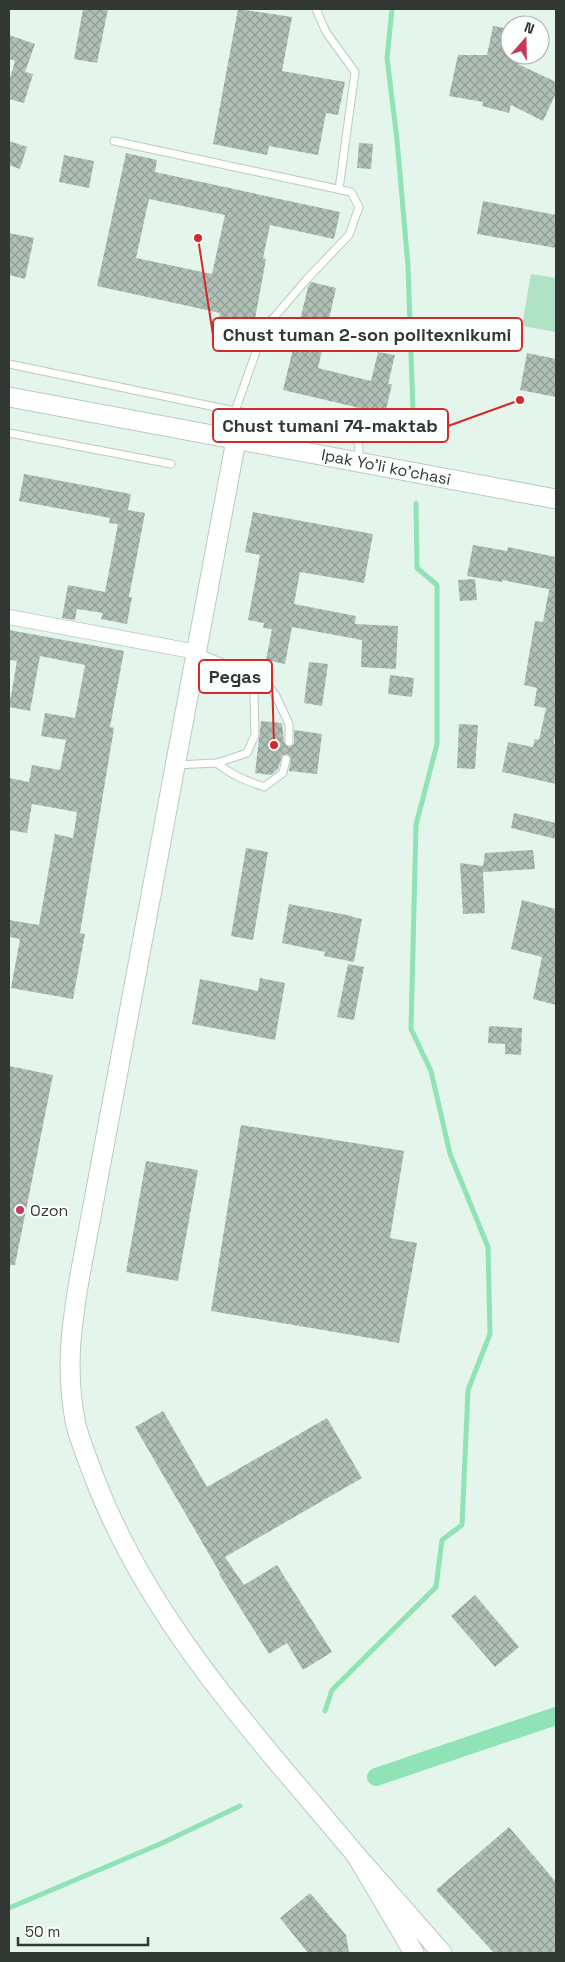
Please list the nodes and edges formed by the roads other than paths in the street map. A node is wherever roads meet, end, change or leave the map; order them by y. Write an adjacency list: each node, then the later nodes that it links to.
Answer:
1 (316, 9): 3 (lane)
2 (114, 141): 3 (lane)
3 (339, 189): 6 (lane)
4 (9, 364): 6 (lane)
5 (9, 397): 8 (main road, Ipak Yo'li ko'chasi)
6 (235, 410): 8 (lane); 9 (lane)
7 (9, 433): 10 (lane)
8 (231, 439): 9 (main road, Ipak Yo'li ko'chasi); 13 (main road)
9 (358, 462): 11 (main road, Ipak Yo'li ko'chasi)
10 (170, 464)
11 (556, 499)
12 (9, 617): 13 (street)
13 (197, 652): 14 (lane); 18 (main road)
14 (246, 673): 15 (lane); 17 (lane)
15 (289, 742)
16 (286, 759): 17 (lane)
17 (218, 763): 18 (lane)
18 (175, 765): 19 (main road)
19 (356, 1855): 20 (main road); 21 (main road)
20 (414, 1953)
21 (442, 1953)

